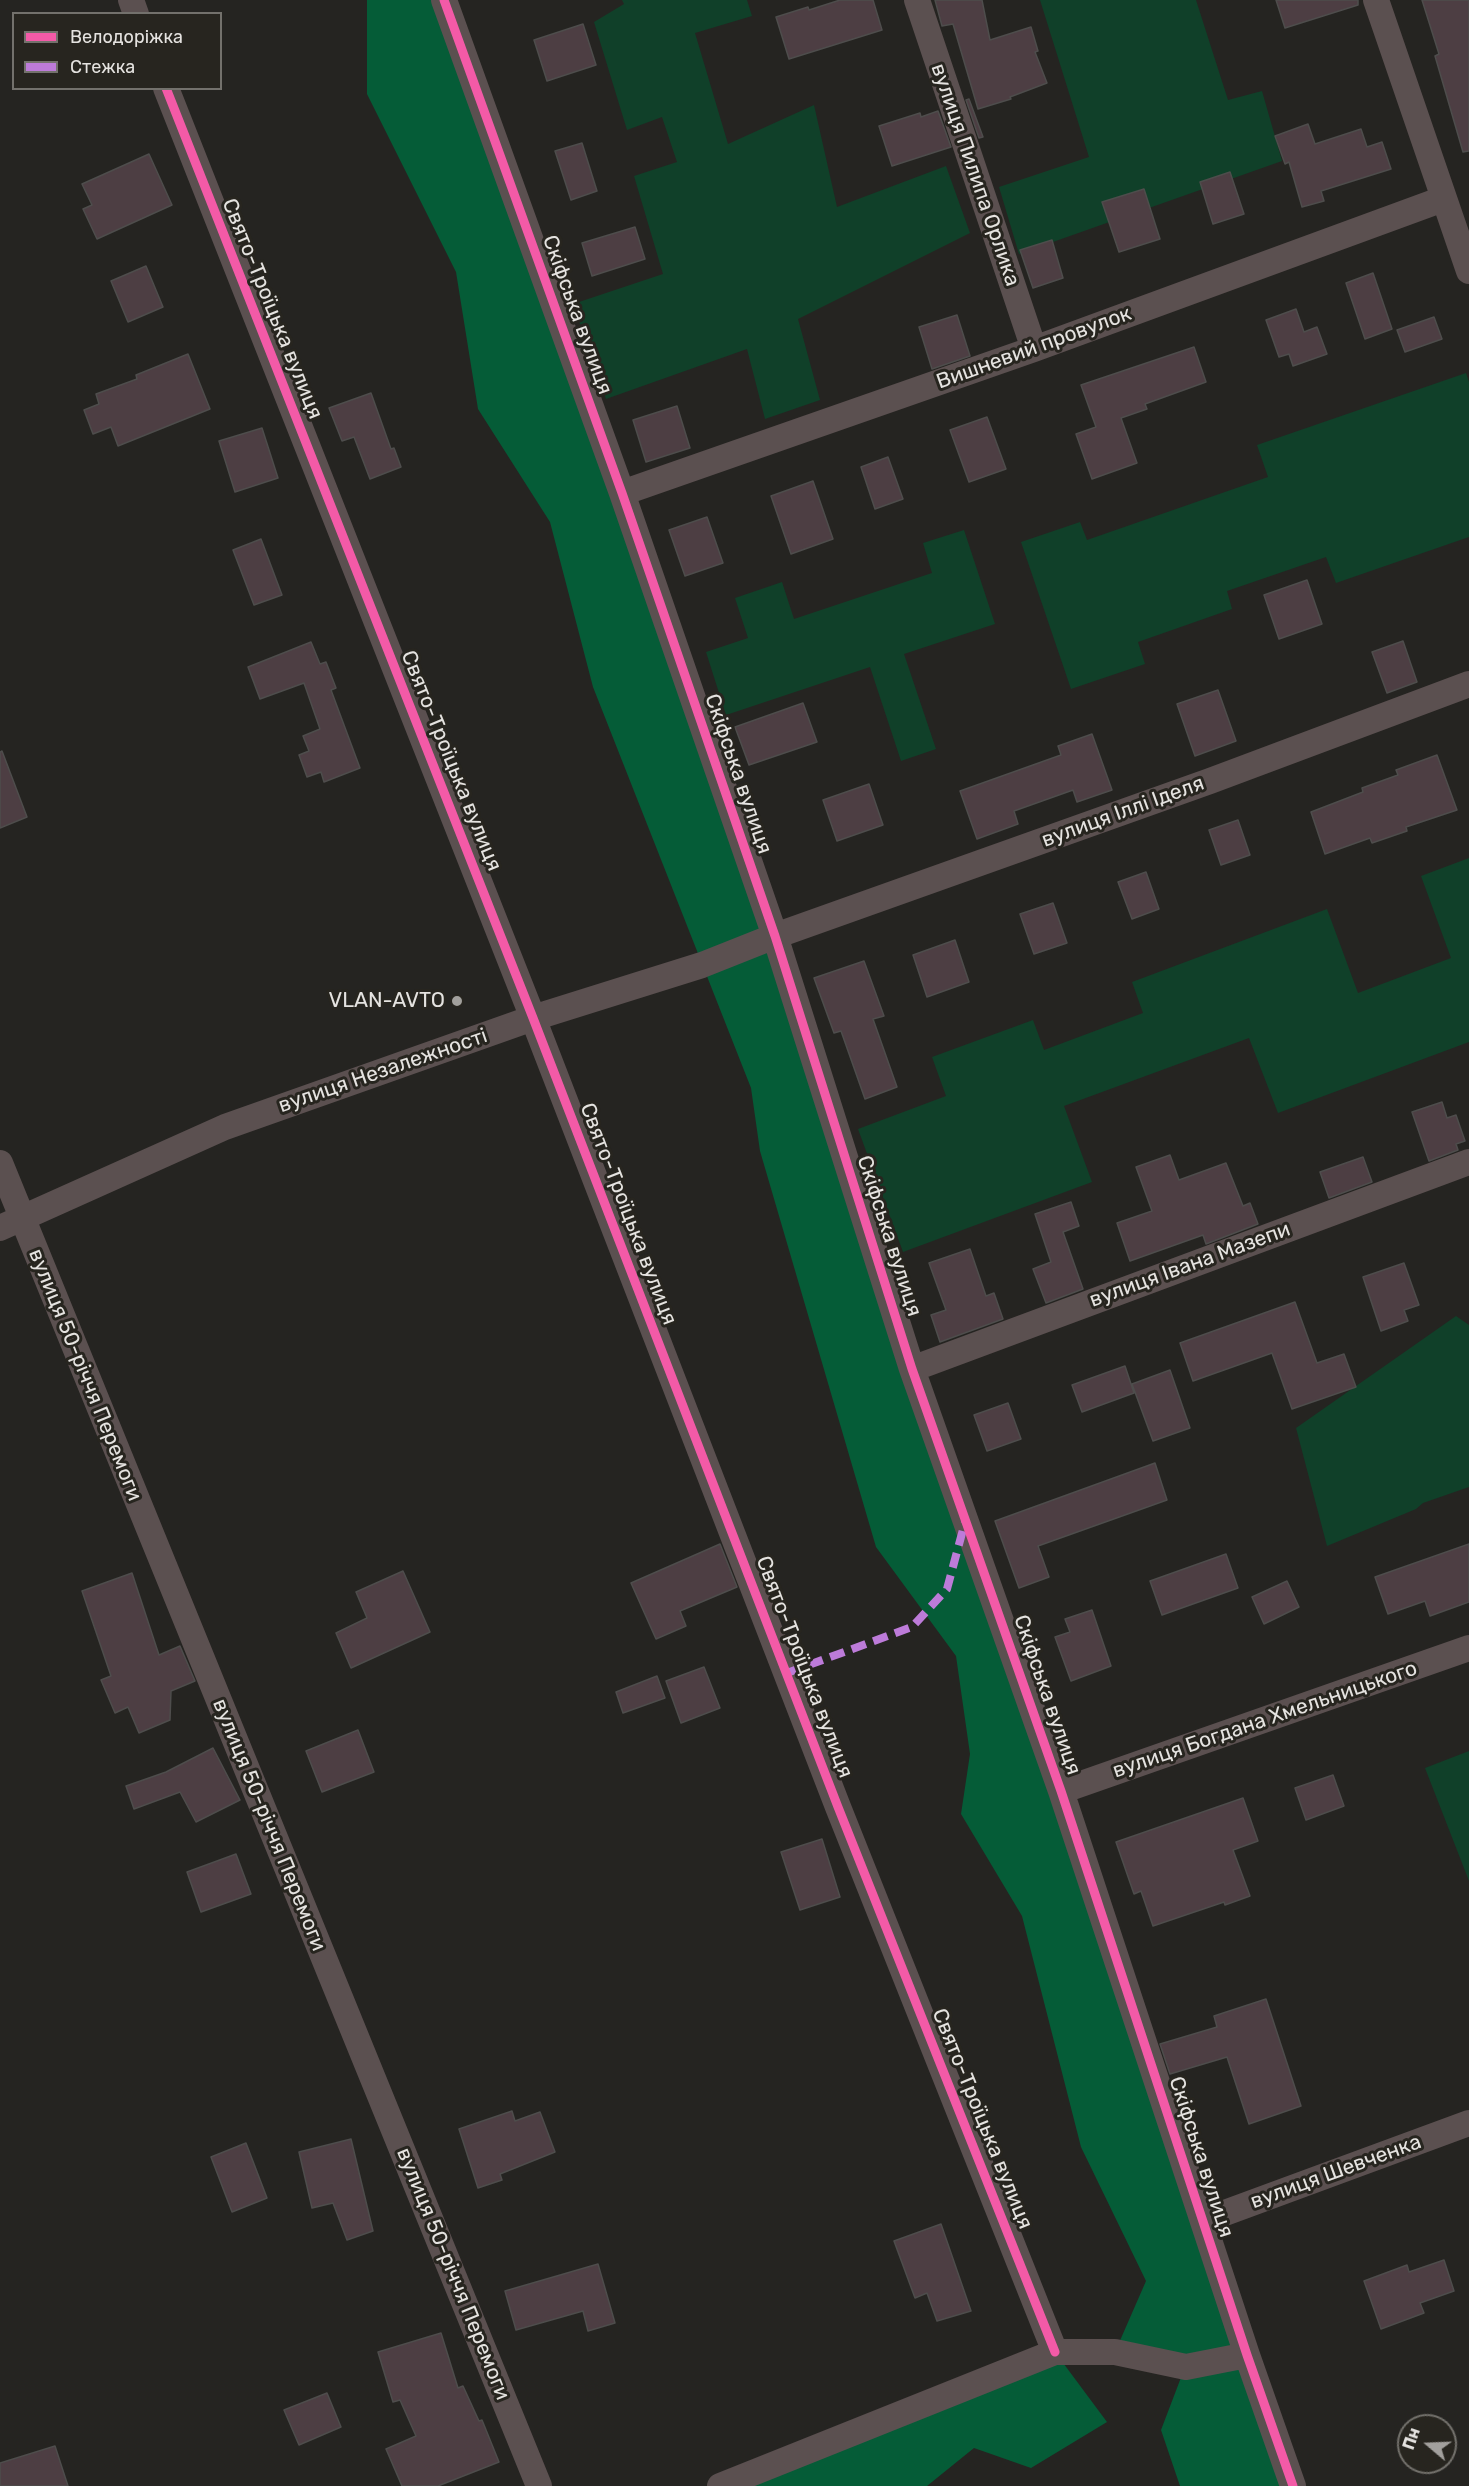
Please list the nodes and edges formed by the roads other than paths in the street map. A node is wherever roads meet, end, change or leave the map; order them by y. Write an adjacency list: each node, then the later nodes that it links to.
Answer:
1 (444, 0): 8 (street, Скіфська вулиця)
2 (917, 0): 7 (street, вулиця Пилипа Орлика)
3 (1376, 0): 5 (street)
4 (167, 90): 11 (street, Свято-Троїцька вулиця)
5 (1443, 199): 6 (street); 7 (street, Вишневий провулок)
6 (1469, 271)
7 (1034, 349): 8 (street, Вишневий провулок)
8 (622, 493): 10 (street, Скіфська вулиця)
9 (1469, 684): 10 (street, вулиця Іллі Іделя)
10 (775, 936): 11 (street, вулиця Незалежності); 15 (street, Скіфська вулиця)
11 (533, 1018): 14 (street, вулиця Незалежності); 20 (street, Свято-Троїцька вулиця)
12 (0, 1162): 14 (street, вулиця 50-річчя Перемоги)
13 (1469, 1162): 15 (street, вулиця Івана Мазепи)
14 (11, 1224): 22 (street, вулиця 50-річчя Перемоги)
15 (912, 1369): 17 (street, Скіфська вулиця)
16 (1469, 1648): 17 (street, вулиця Богдана Хмельницького)
17 (1062, 1791): 19 (street, Скіфська вулиця)
18 (1469, 2123): 19 (street, вулиця Шевченка)
19 (1203, 2221): 21 (street, Скіфська вулиця)
20 (1055, 2352): 21 (street); 23 (street)
21 (1247, 2355): 24 (street, Скіфська вулиця)
22 (539, 2486)
23 (720, 2486)
24 (1293, 2486)

